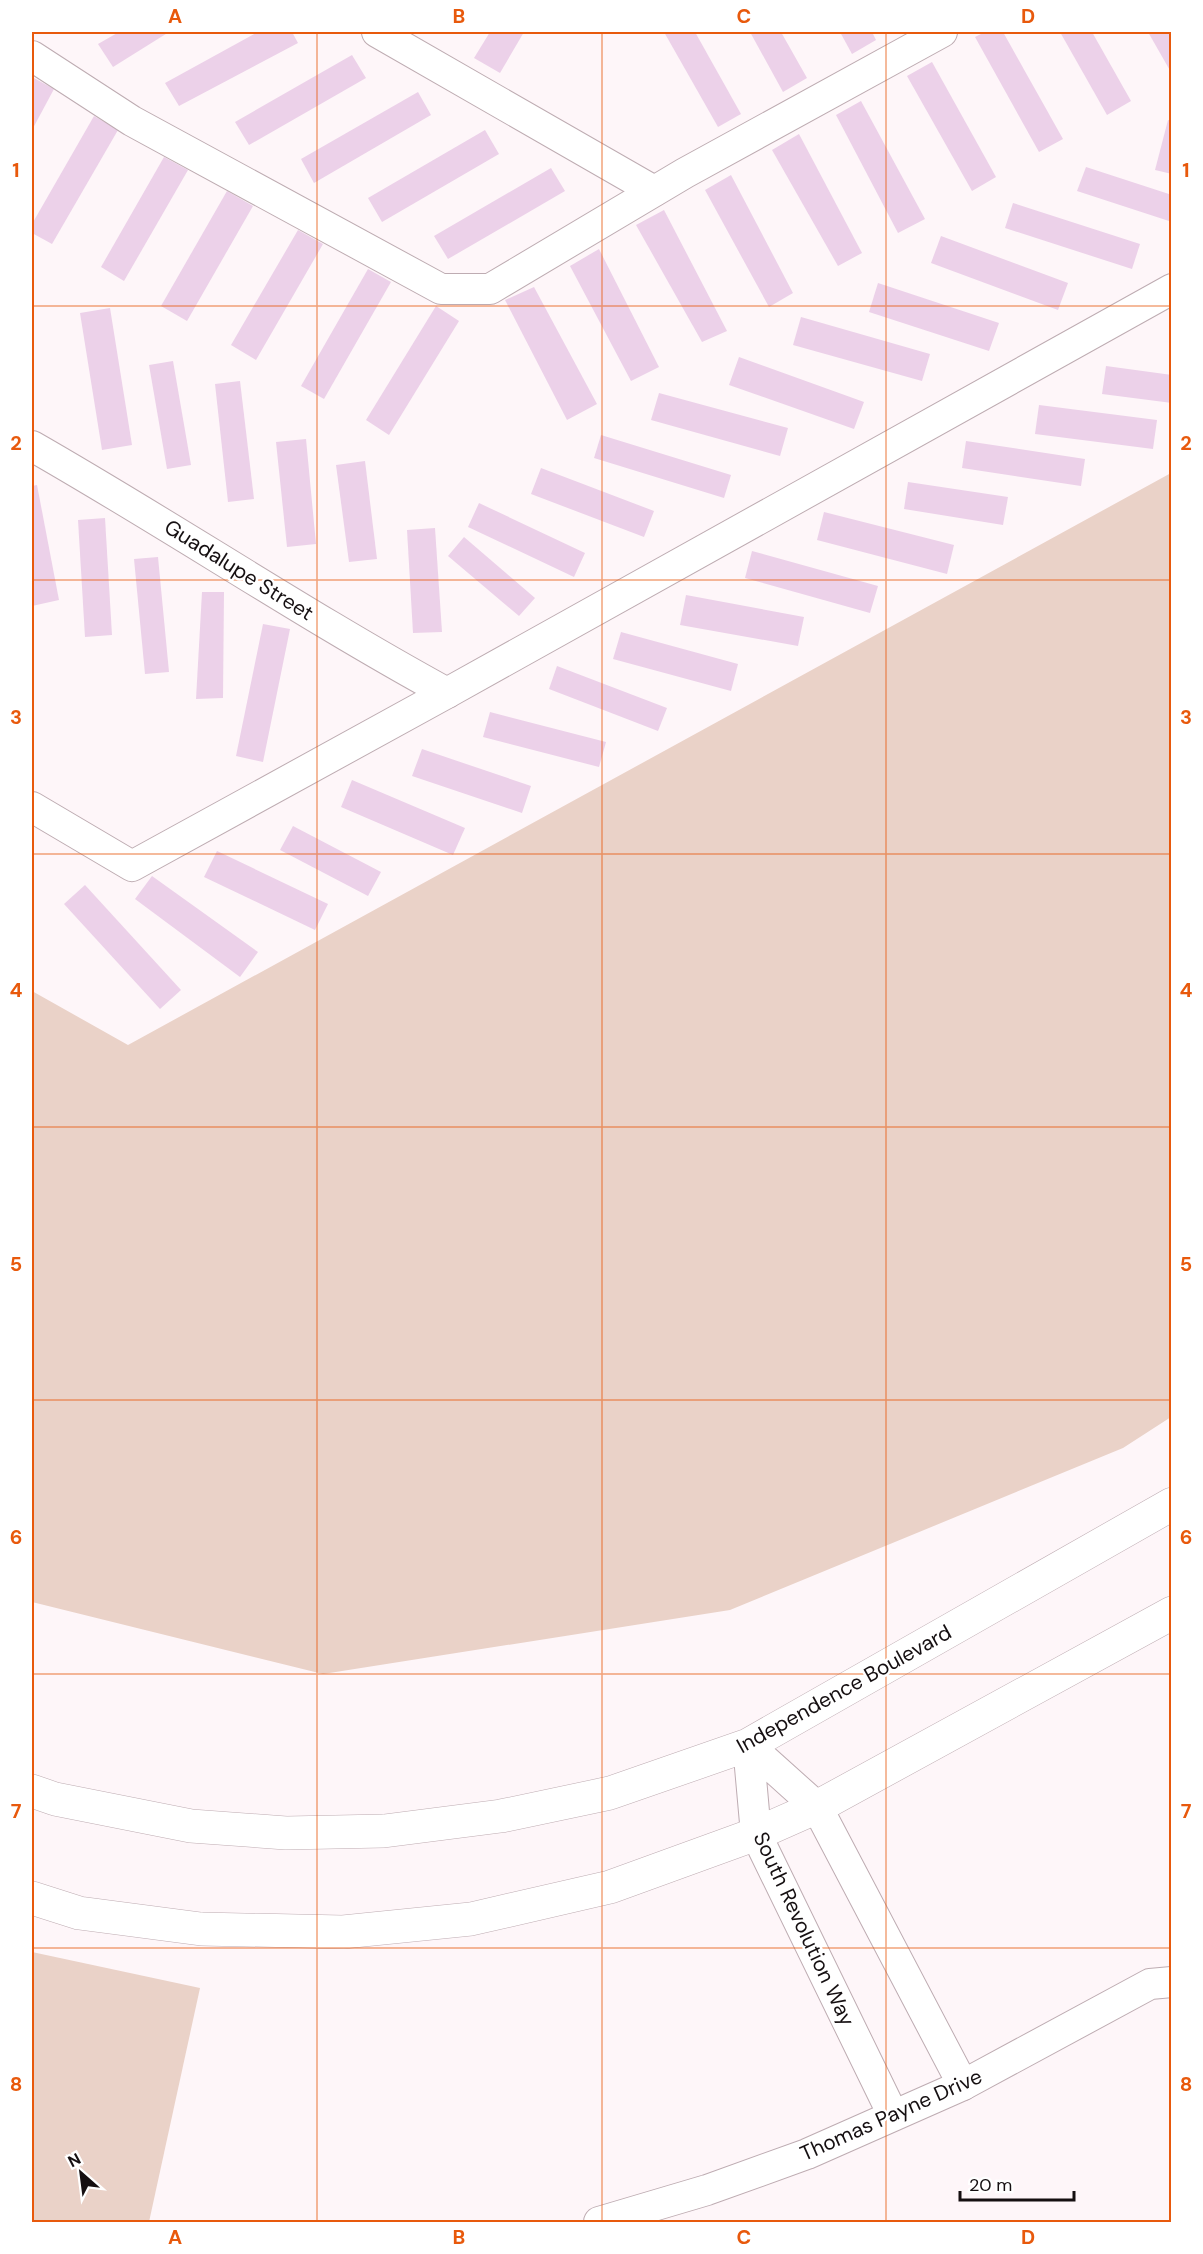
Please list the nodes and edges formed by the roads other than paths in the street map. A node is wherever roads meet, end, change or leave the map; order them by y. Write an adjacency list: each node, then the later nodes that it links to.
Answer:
1 (377, 32): 4 (street)
2 (942, 32): 4 (street)
3 (32, 56): 4 (street)
4 (654, 191)
5 (1172, 289): 7 (street)
6 (32, 446): 7 (street, Guadalupe Street)
7 (447, 693): 8 (street)
8 (32, 807)
9 (1172, 1504): 11 (main road, Independence Boulevard)
10 (1172, 1613): 13 (main road)
11 (748, 1745): 12 (main road, Independence Boulevard); 13 (street); 14 (street, South Revolution Way)
12 (32, 1791)
13 (817, 1807): 14 (main road); 17 (street)
14 (756, 1834): 15 (main road); 18 (street, South Revolution Way)
15 (32, 1898)
16 (1172, 1982): 17 (street, Thomas Payne Drive)
17 (963, 2085): 18 (street, Thomas Payne Drive)
18 (892, 2115): 19 (street, Thomas Payne Drive)
19 (598, 2223)

